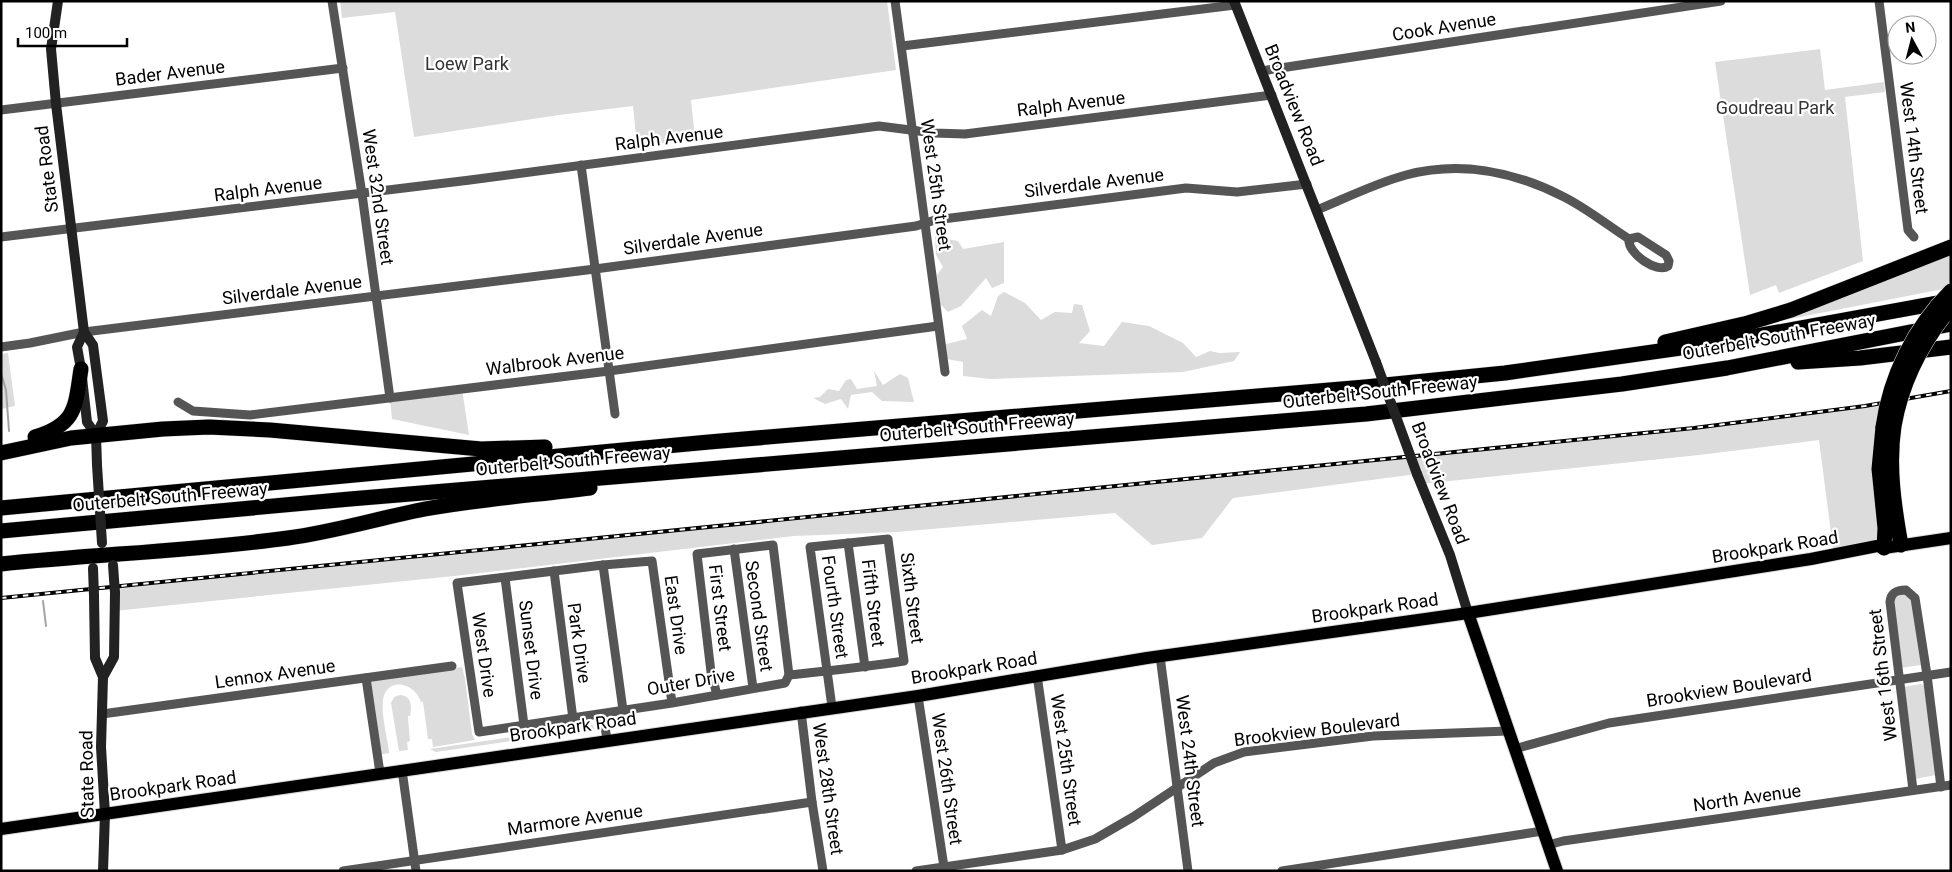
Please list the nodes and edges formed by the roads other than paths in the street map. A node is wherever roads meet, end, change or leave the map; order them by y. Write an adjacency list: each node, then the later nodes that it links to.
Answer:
1 (58, 1): 11 (main road, State Road)
2 (332, 1): 8 (street, West 32nd Street)
3 (896, 1): 7 (street, West 25th Street)
4 (1721, 1): 9 (street, Cook Avenue)
5 (1879, 1): 21 (street, West 14th Street)
6 (1234, 3): 7 (street); 9 (main road, Broadview Road)
7 (902, 46): 13 (street, West 25th Street)
8 (342, 68): 11 (street, Bader Avenue); 16 (street, West 32nd Street)
9 (1261, 71): 10 (main road, Broadview Road)
10 (1272, 95): 13 (street, Ralph Avenue); 15 (main road, Broadview Road)
11 (56, 104): 12 (street, Bader Avenue); 19 (main road, State Road)
12 (1, 110)
13 (912, 130): 14 (street, Ralph Avenue); 18 (street, West 25th Street)
14 (582, 165): 16 (street, Ralph Avenue); 24 (street)
15 (1307, 184): 17 (main road, Broadview Road); 18 (street, Silverdale Avenue)
16 (362, 194): 19 (street, Ralph Avenue); 26 (street, West 32nd Street)
17 (1317, 210): 22 (street); 60 (main road, Broadview Road, bridge)
18 (924, 223): 24 (street, Silverdale Avenue); 30 (street, West 25th Street)
19 (71, 229): 20 (street, Ralph Avenue); 31 (main road, State Road)
20 (1, 237)
21 (1914, 237)
22 (1629, 240): 22 (street)
23 (1951, 247): 34 (highway)
24 (595, 269): 26 (street, Silverdale Avenue); 37 (street)
25 (1951, 291): 42 (highway, bridge)
26 (376, 295): 31 (street, Silverdale Avenue); 39 (street, West 32nd Street)
27 (1951, 300): 34 (highway, Outerbelt South Freeway)
28 (1951, 306): 42 (highway, bridge)
29 (1951, 324): 35 (highway, Outerbelt South Freeway)
30 (938, 326): 37 (street, Walbrook Avenue); 38 (street, West 25th Street)
31 (84, 332): 32 (street, Silverdale Avenue); 36 (main road, State Road); 43 (main road, State Road)
32 (1, 347)
33 (1951, 347): 35 (highway)
34 (1556, 366): 44 (highway, Outerbelt South Freeway)
35 (1727, 368): 47 (highway, Outerbelt South Freeway)
36 (82, 369): 43 (main road, State Road); 45 (highway)
37 (609, 371): 39 (street, Walbrook Avenue); 41 (street)
38 (944, 372)
39 (390, 398): 40 (street, Walbrook Avenue)
40 (178, 402)
41 (615, 414)
42 (1889, 427): 52 (highway); 53 (highway)
43 (96, 435): 44 (highway); 46 (highway); 54 (main road, State Road, bridge)
44 (709, 442): 48 (highway, Outerbelt South Freeway)
45 (1, 448)
46 (1, 453)
47 (705, 469): 49 (highway, Outerbelt South Freeway); 54 (highway)
48 (1, 508)
49 (1, 531)
50 (1951, 538): 52 (main road, Brookpark Road)
51 (848, 543): 62 (street, Sixth Street); 64 (street, Fifth Street); 65 (street, Fourth Street)
52 (1901, 545): 53 (main road, Brookpark Road)
53 (1884, 548): 60 (main road, Brookpark Road)
54 (101, 549): 56 (highway); 70 (main road, State Road, bridge); 70 (main road, State Road, bridge)
55 (734, 549): 69 (street); 73 (street, Second Street); 74 (street, First Street)
56 (1, 564)
57 (603, 565): 58 (street); 76 (street, East Drive); 78 (street)
58 (554, 572): 59 (street); 82 (street, Park Drive)
59 (505, 578): 83 (street, Sunset Drive); 85 (street, West Drive)
60 (1468, 613): 61 (main road, Brookpark Road); 84 (main road, Broadview Road)
61 (1160, 656): 67 (main road, Brookpark Road); 91 (street, West 24th Street)
62 (904, 661): 64 (street, Outer Drive)
63 (452, 666): 71 (street, Lennox Avenue)
64 (865, 667): 65 (street, Outer Drive)
65 (827, 671): 69 (street, Outer Drive); 77 (street, Fourth Street)
66 (1951, 672): 68 (street, Brookview Boulevard)
67 (1037, 675): 75 (main road, Brookpark Road); 99 (street, West 25th Street)
68 (1927, 675): 72 (street, Brookview Boulevard); 72 (street, West 16th Street); 92 (street, West 16th Street)
69 (789, 676): 73 (street, Outer Drive)
70 (103, 677): 80 (main road, State Road)
71 (366, 678): 80 (street, Lennox Avenue); 89 (street)
72 (1898, 679): 87 (street, Brookview Boulevard); 93 (street, West 16th Street)
73 (753, 688): 74 (street, Outer Drive)
74 (717, 695): 76 (street, Outer Drive)
75 (918, 696): 77 (main road, Brookpark Road); 101 (street, West 26th Street)
76 (672, 703): 78 (street, Outer Drive)
77 (832, 707): 79 (main road, Brookpark Road)
78 (623, 710): 81 (street, Outer Drive)
79 (801, 711): 86 (main road, Brookpark Road); 94 (street, West 28th Street)
80 (102, 714): 95 (main road, State Road)
81 (603, 714): 82 (street, Outer Drive); 86 (street)
82 (573, 719): 83 (street, Outer Drive)
83 (524, 726): 85 (street, Outer Drive)
84 (1508, 731): 87 (main road, Broadview Road); 91 (street, Brookview Boulevard)
85 (479, 732)
86 (607, 740): 88 (main road, Brookpark Road)
87 (1514, 749): 97 (main road, Broadview Road)
88 (402, 770): 89 (main road, Brookpark Road); 100 (street)
89 (380, 773): 95 (main road, Brookpark Road)
90 (1951, 785): 92 (street, North Avenue)
91 (1176, 786): 99 (street, Brookview Boulevard); 107 (street, West 24th Street)
92 (1941, 787): 93 (street, North Avenue)
93 (1913, 790): 98 (street, North Avenue)
94 (812, 802): 100 (street, Marmore Avenue); 105 (street, West 28th Street)
95 (104, 814): 96 (main road, Brookpark Road); 102 (main road, State Road)
96 (1, 829)
97 (1543, 831): 98 (main road, Broadview Road); 108 (street)
98 (1548, 845): 109 (main road, Broadview Road)
99 (1062, 850): 101 (street, Brookview Boulevard)
100 (414, 860): 103 (street, Marmore Avenue); 104 (street)
101 (944, 867): 106 (street, Brookview Boulevard)
102 (103, 871)
103 (343, 871)
104 (416, 871)
105 (823, 871)
106 (916, 871)
107 (1188, 871)
108 (1282, 871)
109 (1557, 871)

